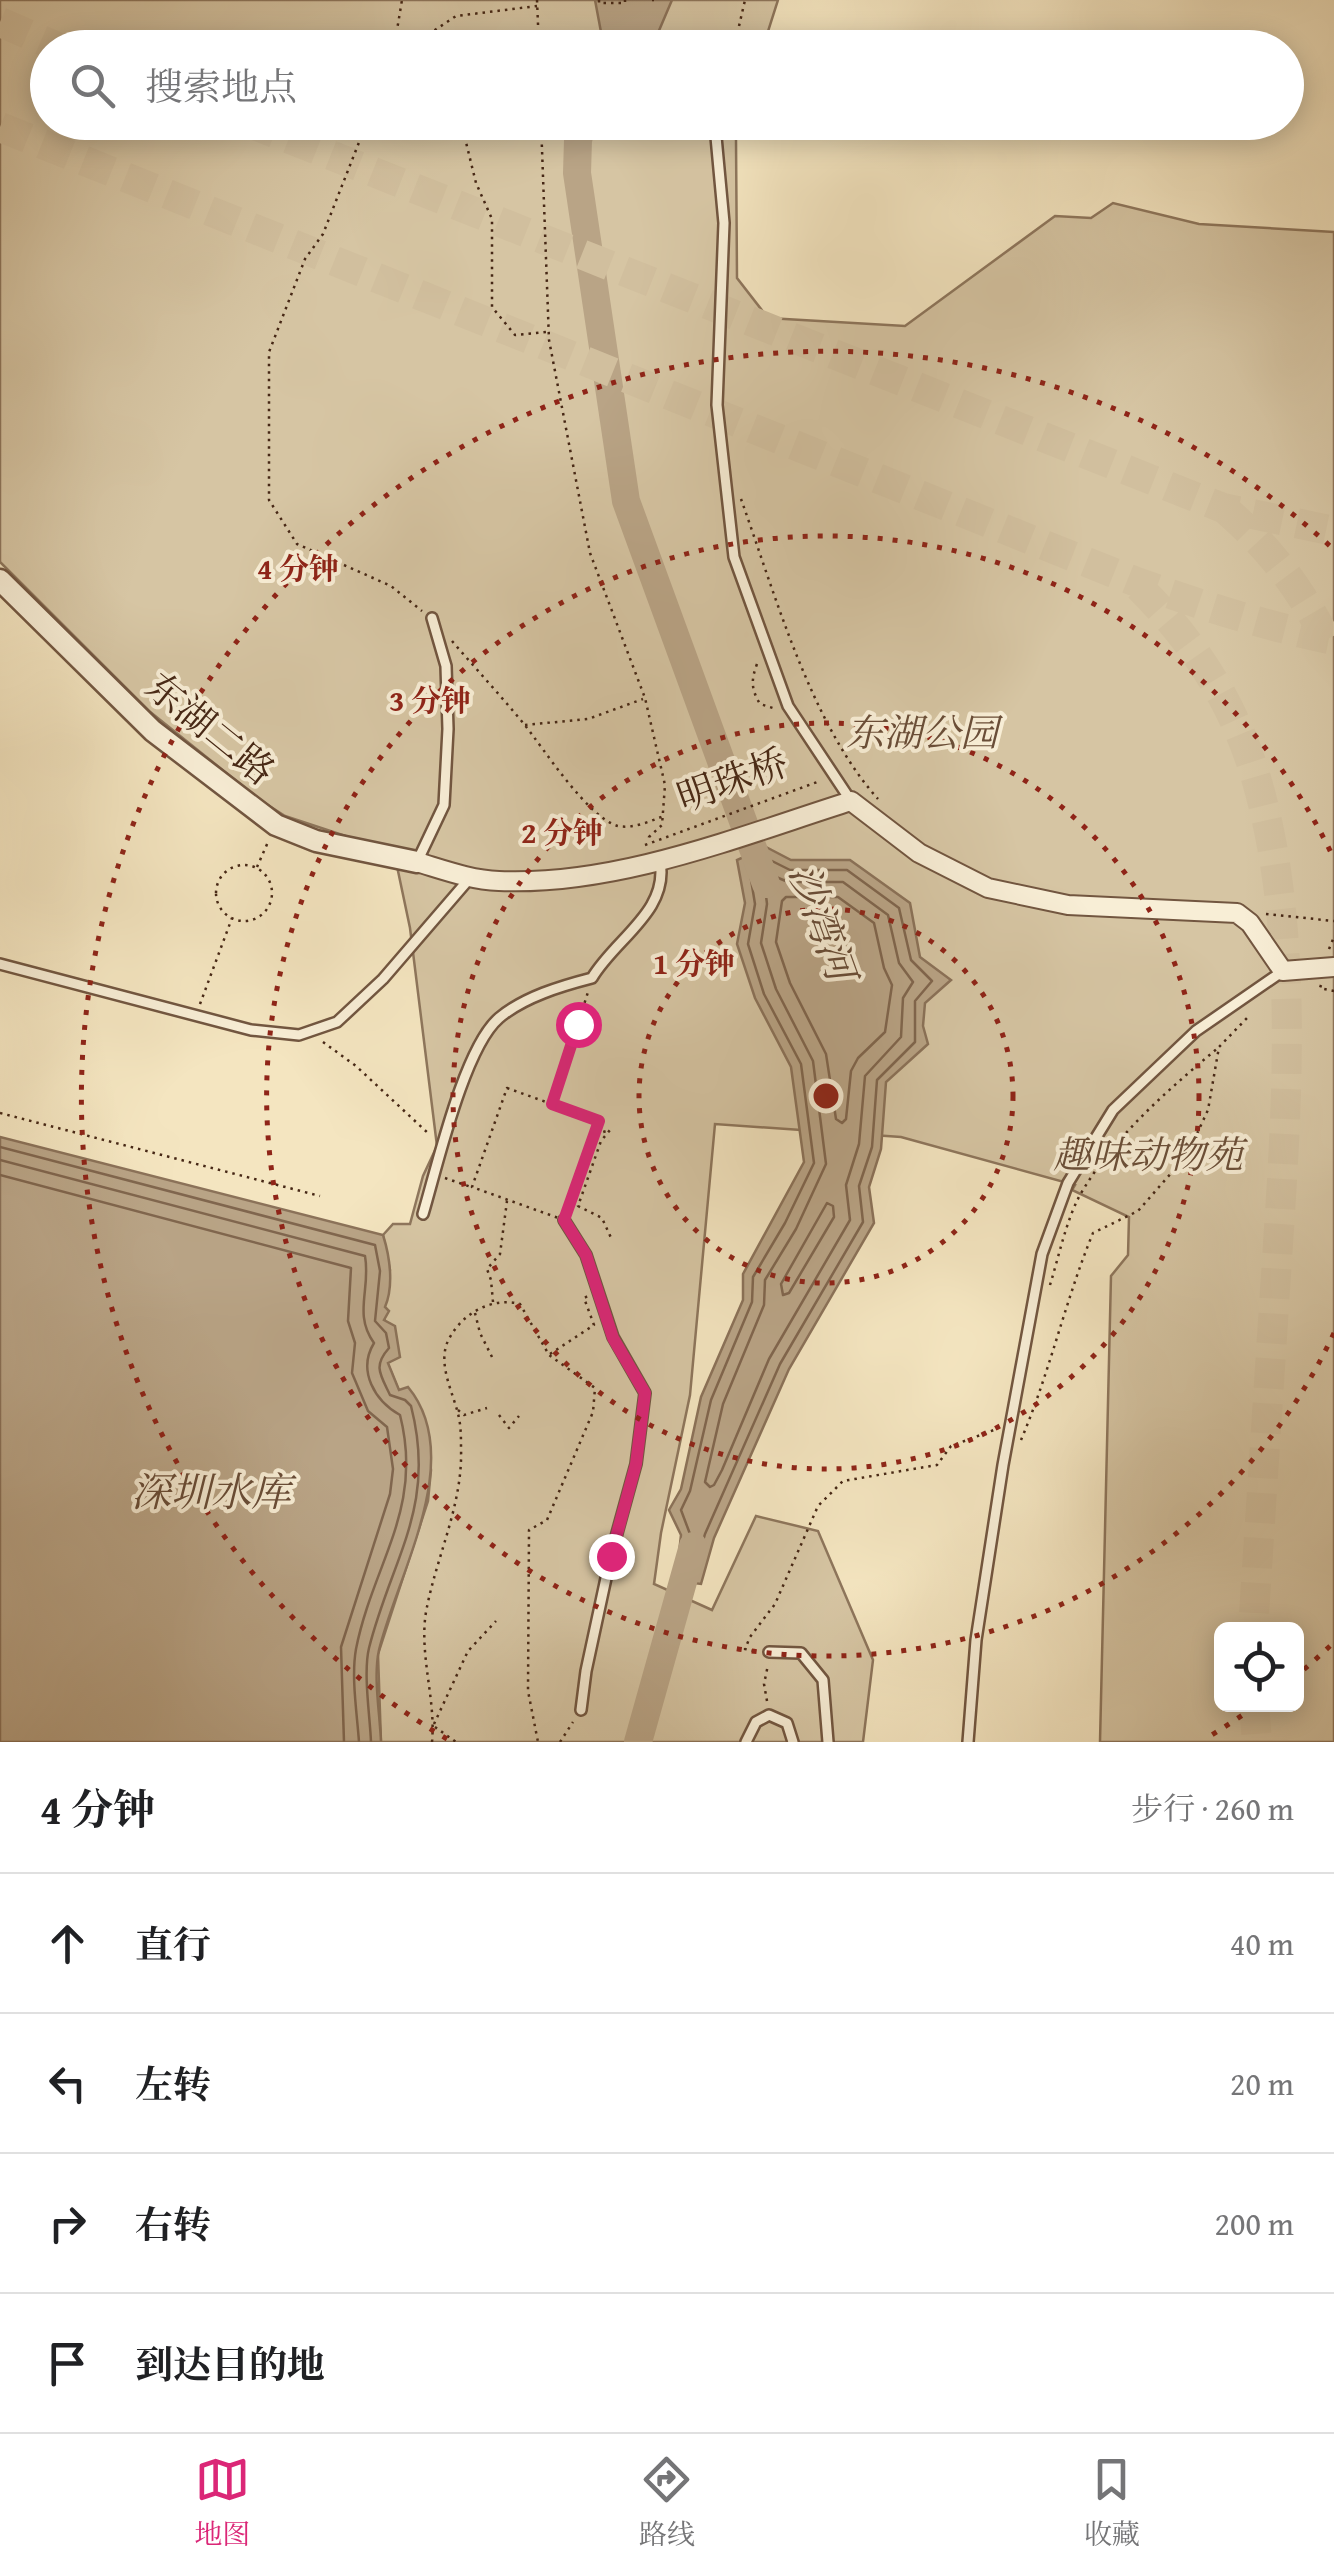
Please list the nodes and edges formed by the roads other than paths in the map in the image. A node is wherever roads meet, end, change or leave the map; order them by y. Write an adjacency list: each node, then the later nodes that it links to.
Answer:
1 (716, 140): 4 (lane)
2 (0, 580): 5 (street, 东湖二路)
3 (432, 618): 5 (lane)
4 (851, 801): 6 (street, 明珠桥); 10 (street)
5 (417, 862): 7 (street, 明珠桥)
6 (660, 862): 7 (street, 明珠桥); 11 (lane)
7 (470, 878): 8 (lane)
8 (0, 964)
9 (1334, 967): 10 (street)
10 (1282, 972): 18 (lane)
11 (423, 1214)
12 (564, 1220): 14 (lane)
13 (769, 1652): 17 (lane)
14 (581, 1710)
15 (746, 1742): 16 (lane)
16 (793, 1742)
17 (828, 1742)
18 (968, 1742)

